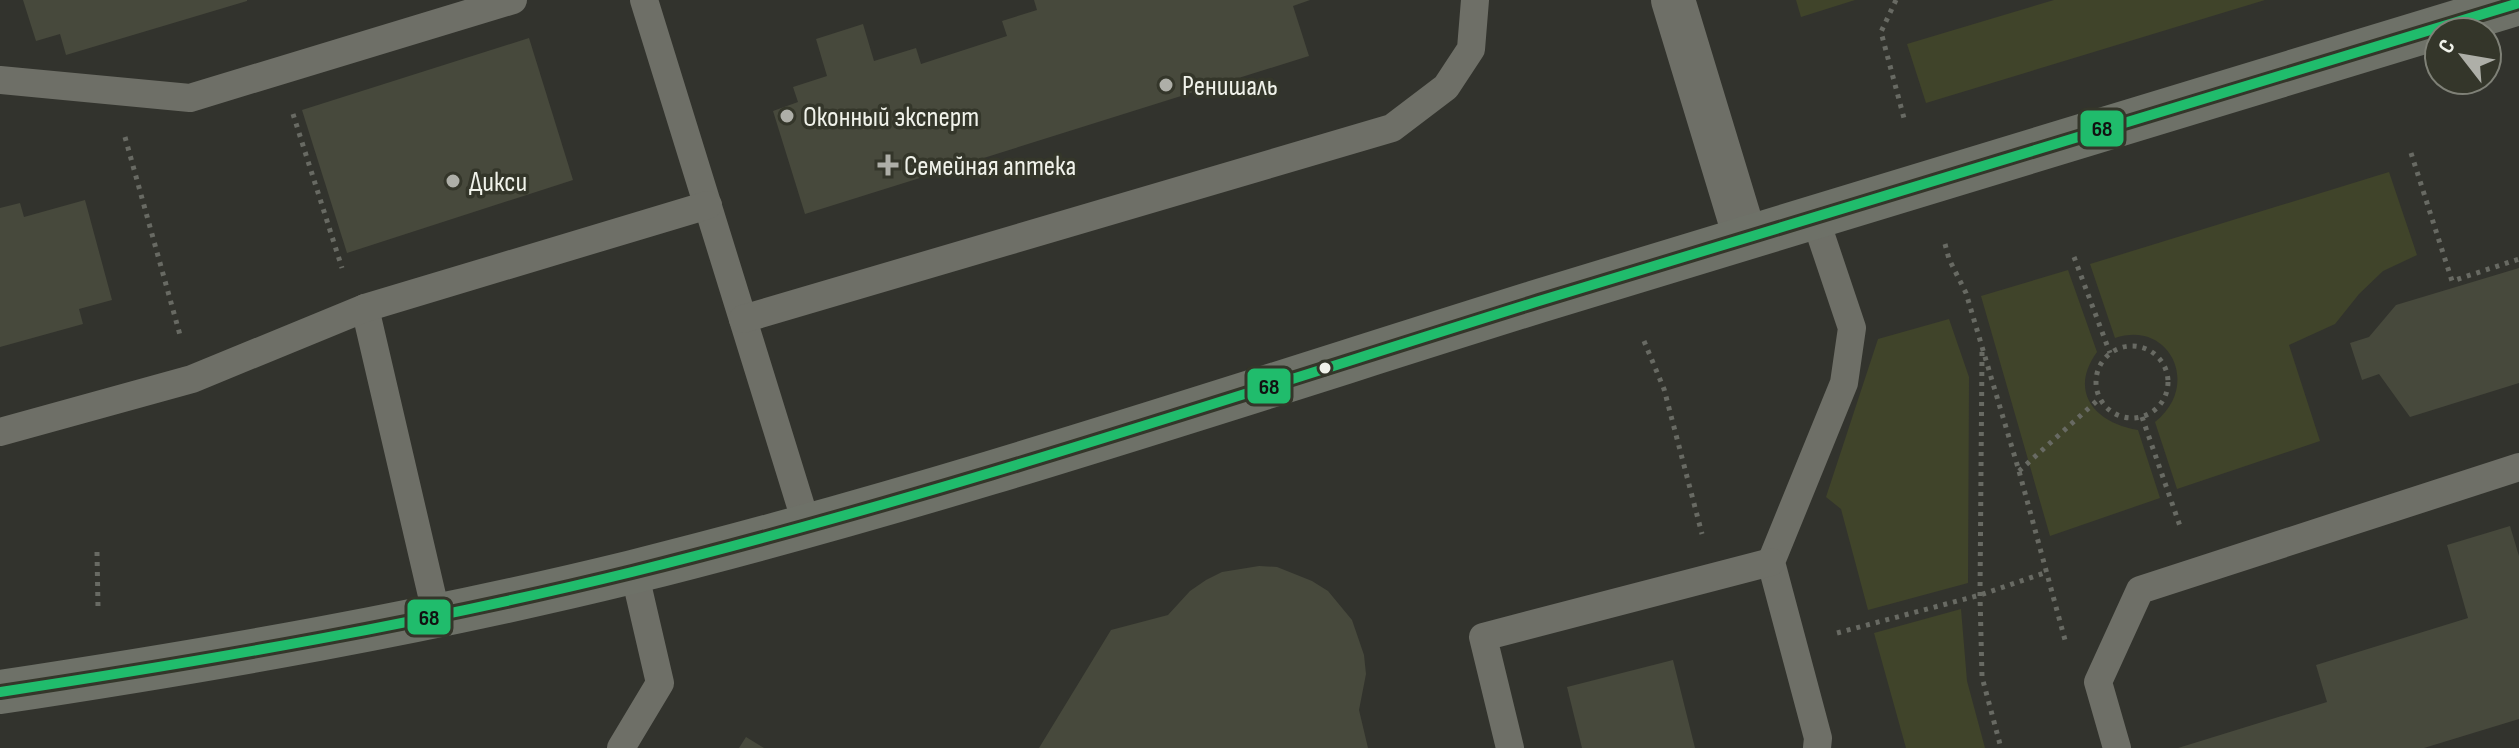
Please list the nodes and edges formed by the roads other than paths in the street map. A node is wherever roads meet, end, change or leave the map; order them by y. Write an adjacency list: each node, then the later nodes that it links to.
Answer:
1 (513, 0): 6 (lane)
2 (644, 0): 7 (lane)
3 (1475, 0): 11 (lane)
4 (1673, 0): 9 (street)
5 (2519, 3): 8 (main road)
6 (0, 80)
7 (708, 205): 10 (lane); 11 (lane)
8 (1814, 215): 9 (main road); 15 (lane)
9 (1745, 237): 14 (main road)
10 (365, 308): 12 (lane); 17 (lane)
11 (743, 319): 14 (lane)
12 (0, 432)
13 (2519, 467): 22 (lane)
14 (807, 526): 16 (main road)
15 (1771, 562): 20 (lane); 21 (lane)
16 (634, 571): 17 (main road); 19 (lane)
17 (437, 617): 18 (main road)
18 (0, 692)
19 (621, 748)
20 (1510, 748)
21 (1817, 748)
22 (2117, 748)

